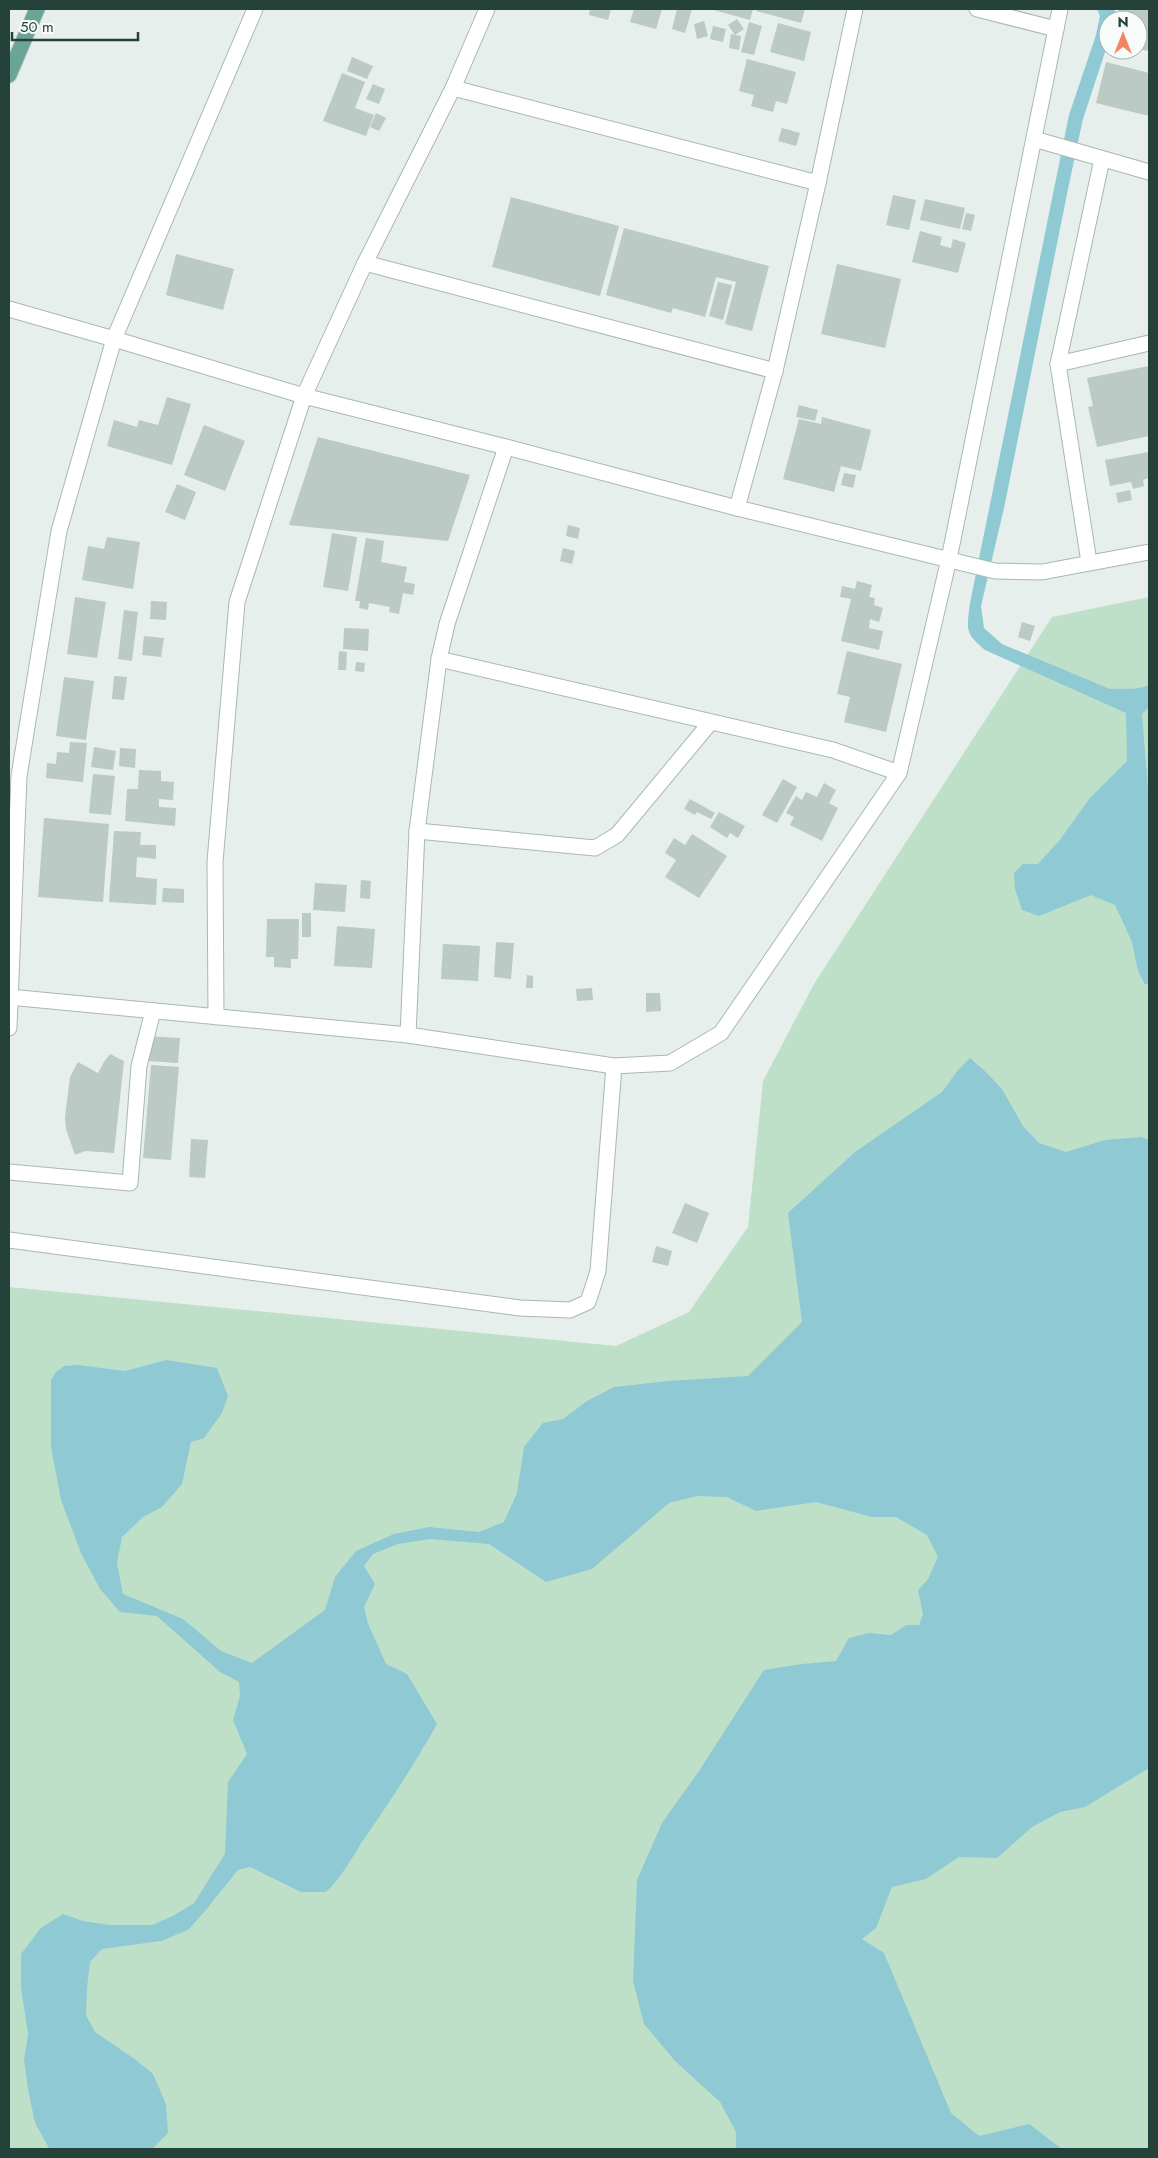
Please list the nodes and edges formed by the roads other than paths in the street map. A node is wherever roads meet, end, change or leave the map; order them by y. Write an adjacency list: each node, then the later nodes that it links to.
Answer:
1 (37, 9): 8 (main road)
2 (255, 9): 16 (street)
3 (487, 9): 9 (street)
4 (855, 9): 13 (street)
5 (977, 9): 7 (street)
6 (1060, 9): 7 (street)
7 (1056, 29): 10 (street)
8 (9, 75)
9 (453, 88): 13 (street); 14 (street)
10 (1034, 139): 11 (street); 24 (street)
11 (1102, 159): 12 (street); 18 (street)
12 (1149, 172)
13 (818, 183): 19 (street)
14 (365, 263): 19 (street); 20 (street)
15 (9, 309): 16 (street)
16 (114, 339): 20 (street); 30 (street)
17 (1149, 344): 18 (street)
18 (1058, 364): 25 (street)
19 (776, 371): 22 (street)
20 (304, 396): 21 (street); 32 (street)
21 (506, 446): 22 (street); 26 (street)
22 (737, 508): 24 (street)
23 (1149, 552): 25 (street)
24 (950, 559): 25 (street); 28 (street)
25 (1089, 562)
26 (439, 660): 27 (street); 29 (street)
27 (710, 723): 28 (street); 29 (street)
28 (899, 773): 35 (street)
29 (417, 831): 34 (street)
30 (10, 997): 31 (street); 33 (street)
31 (153, 1011): 32 (street); 36 (street)
32 (216, 1017): 34 (street)
33 (9, 1028)
34 (408, 1035): 35 (street)
35 (614, 1066): 37 (street)
36 (9, 1172)
37 (9, 1240)

